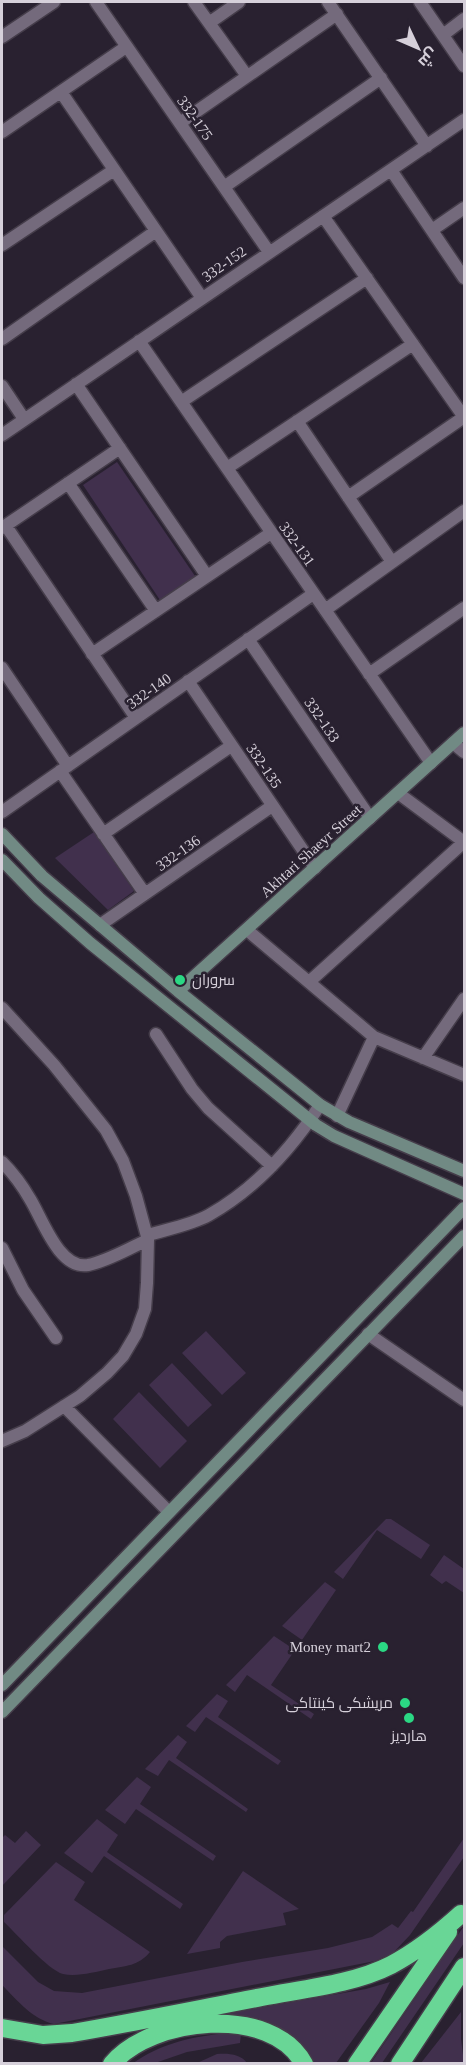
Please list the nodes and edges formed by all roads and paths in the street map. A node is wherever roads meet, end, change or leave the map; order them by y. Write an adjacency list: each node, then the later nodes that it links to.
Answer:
1 (54, 2): 11 (street)
2 (96, 2): 12 (street, 332-175)
3 (194, 2): 9 (street)
4 (239, 2): 9 (street)
5 (328, 2): 7 (street)
6 (420, 2): 10 (street)
7 (337, 14): 14 (street); 15 (street)
8 (465, 19): 10 (street)
9 (208, 22): 14 (street)
10 (442, 34): 13 (street)
11 (2, 38)
12 (126, 47): 16 (street); 18 (street, 332-175)
13 (465, 66)
14 (247, 76): 18 (street)
15 (381, 78): 20 (street); 23 (street)
16 (61, 92): 19 (street); 21 (street)
17 (465, 120): 20 (street, 332-152)
18 (180, 123): 23 (street, 332-175)
19 (2, 132)
20 (427, 146): 22 (street, 332-152)
21 (114, 170): 27 (street); 28 (street)
22 (391, 170): 25 (street, 332-152); 26 (street)
23 (224, 187): 29 (street, 332-175)
24 (465, 208): 26 (street)
25 (323, 216): 29 (street, 332-152); 30 (street)
26 (432, 230): 31 (street)
27 (156, 231): 32 (street); 33 (street)
28 (2, 245)
29 (269, 252): 32 (street, 332-152)
30 (367, 278): 35 (street); 38 (street)
31 (465, 278)
32 (202, 298): 34 (street, 332-152)
33 (2, 339)
34 (139, 341): 36 (street, 332-152); 38 (street, 332-131)
35 (412, 344): 39 (street); 41 (street)
36 (76, 384): 40 (street, 332-152); 43 (street)
37 (2, 386): 40 (street)
38 (181, 402): 44 (street, 332-131)
39 (464, 417): 46 (street)
40 (24, 419): 42 (street, 332-152)
41 (297, 421): 44 (street); 46 (street)
42 (2, 435)
43 (120, 448): 45 (street); 51 (street)
44 (227, 468): 49 (street, 332-131)
45 (68, 483): 48 (street); 55 (street)
46 (348, 497): 50 (street)
47 (465, 511): 50 (street)
48 (4, 527): 57 (street)
49 (271, 532): 51 (street); 52 (street, 332-131)
50 (392, 562): 54 (street)
51 (207, 576): 55 (street)
52 (314, 594): 54 (street, 332-131); 56 (street, 332-140)
53 (465, 608): 59 (street)
54 (325, 610): 59 (street, 332-131)
55 (156, 611): 57 (street)
56 (248, 639): 60 (street, 332-140); 71 (street, 332-133)
57 (93, 654): 61 (street)
58 (2, 669): 67 (street)
59 (369, 674): 66 (street, 332-131)
60 (188, 681): 61 (street, 332-140); 64 (street, 332-135)
61 (136, 718): 67 (street, 332-140)
62 (465, 733): 63 (street, Akhtari Shaeyr Street)
63 (453, 743): 65 (street); 66 (street, Akhtari Shaeyr Street)
64 (231, 746): 69 (street, 332-135); 73 (street)
65 (465, 752)
66 (431, 763): 68 (street, Akhtari Shaeyr Street)
67 (64, 768): 70 (street, 332-140); 73 (street)
68 (398, 793): 71 (street, Akhtari Shaeyr Street); 74 (street)
69 (272, 806): 76 (street, 332-135); 77 (street, 332-136)
70 (2, 812)
71 (370, 818): 76 (street, Akhtari Shaeyr Street)
72 (2, 834): 78 (street)
73 (103, 834): 77 (street)
74 (464, 842): 80 (street)
75 (2, 860): 90 (street)
76 (315, 868): 79 (street, Akhtari Shaeyr Street)
77 (145, 894): 78 (street, 332-136)
78 (100, 925): 81 (street)
79 (247, 930): 80 (street); 81 (street, Akhtari Shaeyr Street)
80 (309, 982): 85 (street)
81 (178, 992): 88 (street)
82 (465, 999): 86 (street)
83 (4, 1015): 97 (street)
84 (156, 1034): 92 (street)
85 (374, 1037): 86 (street); 89 (street)
86 (423, 1058): 87 (street)
87 (465, 1075)
88 (320, 1105): 89 (street); 90 (street)
89 (337, 1116): 93 (street)
90 (310, 1120): 92 (street); 94 (street)
91 (2, 1162): 97 (street)
92 (272, 1166): 97 (street)
93 (465, 1171)
94 (465, 1194)
95 (464, 1208): 104 (street)
96 (465, 1236): 99 (street)
97 (148, 1237): 102 (street)
98 (2, 1248): 100 (street)
99 (368, 1334): 101 (street); 105 (street)
100 (56, 1338)
101 (465, 1400)
102 (64, 1406): 103 (street); 106 (street)
103 (2, 1441)
104 (205, 1474): 105 (street); 106 (street)
105 (219, 1488): 108 (street)
106 (169, 1512): 107 (street)
107 (2, 1684)
108 (2, 1712)
109 (463, 1911): 111 (highway); 114 (highway)
110 (465, 1967): 115 (highway)
111 (2, 2028)
112 (112, 2064): 113 (highway)
113 (304, 2064)
114 (357, 2064)
115 (400, 2064)

